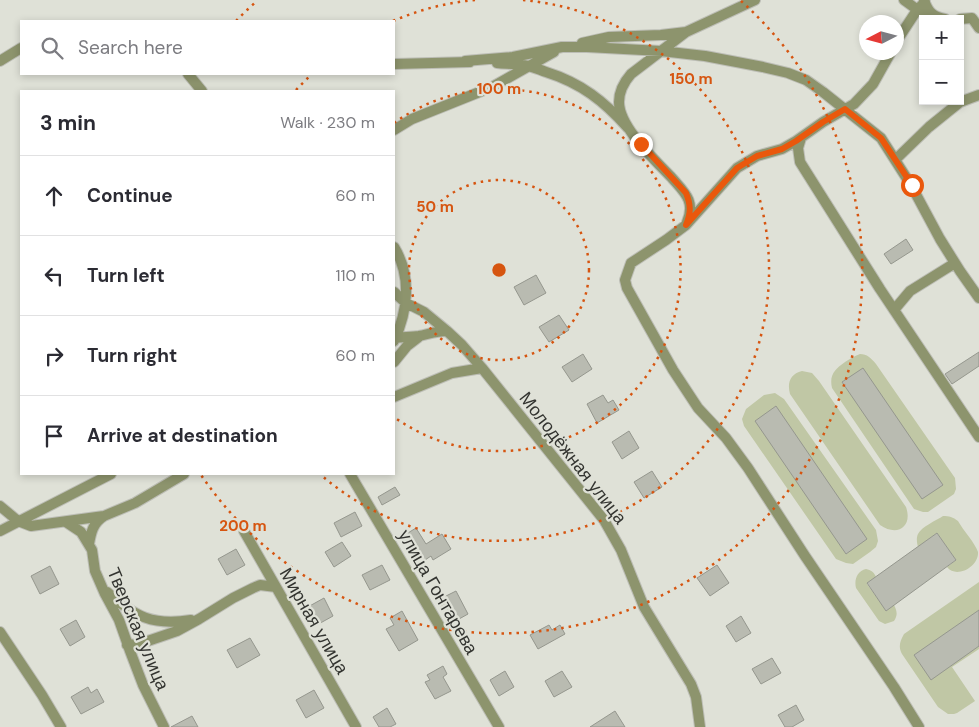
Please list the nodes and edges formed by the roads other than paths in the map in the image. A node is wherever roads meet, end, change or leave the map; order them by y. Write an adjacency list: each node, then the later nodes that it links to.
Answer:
1 (755, 0): 8 (street)
2 (904, 0): 3 (street)
3 (922, 4): 4 (street); 7 (street)
4 (934, 15)
5 (964, 19): 6 (street)
6 (979, 28)
7 (904, 30)
8 (686, 32): 9 (street); 11 (street)
9 (562, 47): 11 (street); 14 (street); 16 (street)
10 (20, 49): 13 (street)
11 (662, 51): 20 (street); 21 (street)
12 (886, 60): 20 (street)
13 (0, 61)
14 (465, 61): 15 (street); 16 (street)
15 (395, 64)
16 (528, 66): 21 (street); 22 (street)
17 (189, 75): 18 (street)
18 (201, 90)
19 (979, 95): 25 (street)
20 (845, 109): 23 (street); 25 (street)
21 (628, 128): 27 (street)
22 (395, 129)
23 (801, 138): 24 (street); 26 (street)
24 (768, 152): 26 (street); 27 (street)
25 (896, 159): 29 (street)
26 (800, 162): 33 (street)
27 (686, 225): 62 (street)
28 (395, 249): 32 (street)
29 (955, 263): 31 (street); 33 (street)
30 (395, 293): 32 (street, Молодёжная улица)
31 (979, 298)
32 (406, 303): 34 (street, Молодёжная улица); 36 (street)
33 (894, 310): 41 (street)
34 (447, 331): 35 (street); 39 (street, Молодёжная улица)
35 (421, 336): 37 (street); 38 (street)
36 (395, 337)
37 (395, 339)
38 (395, 361)
39 (482, 368): 40 (street); 61 (street, Молодёжная улица)
40 (395, 397)
41 (979, 438)
42 (109, 475): 47 (street)
43 (182, 475): 46 (street)
44 (351, 475): 60 (street, улица Гонтарева)
45 (0, 506): 47 (street)
46 (104, 516): 48 (street); 51 (street)
47 (18, 521): 48 (street); 49 (street)
48 (66, 522): 51 (street)
49 (0, 531)
50 (244, 531): 52 (street, Мирная улица)
51 (89, 544): 53 (street, Тверская улица)
52 (276, 587): 54 (street); 59 (street, Мирная улица)
53 (103, 588): 54 (street); 56 (street, Тверская улица)
54 (199, 619): 56 (street)
55 (0, 632): 57 (street)
56 (128, 645): 58 (street, Тверская улица)
57 (57, 725)
58 (164, 727)
59 (356, 727)
60 (499, 727)
61 (700, 727)
62 (919, 727)

